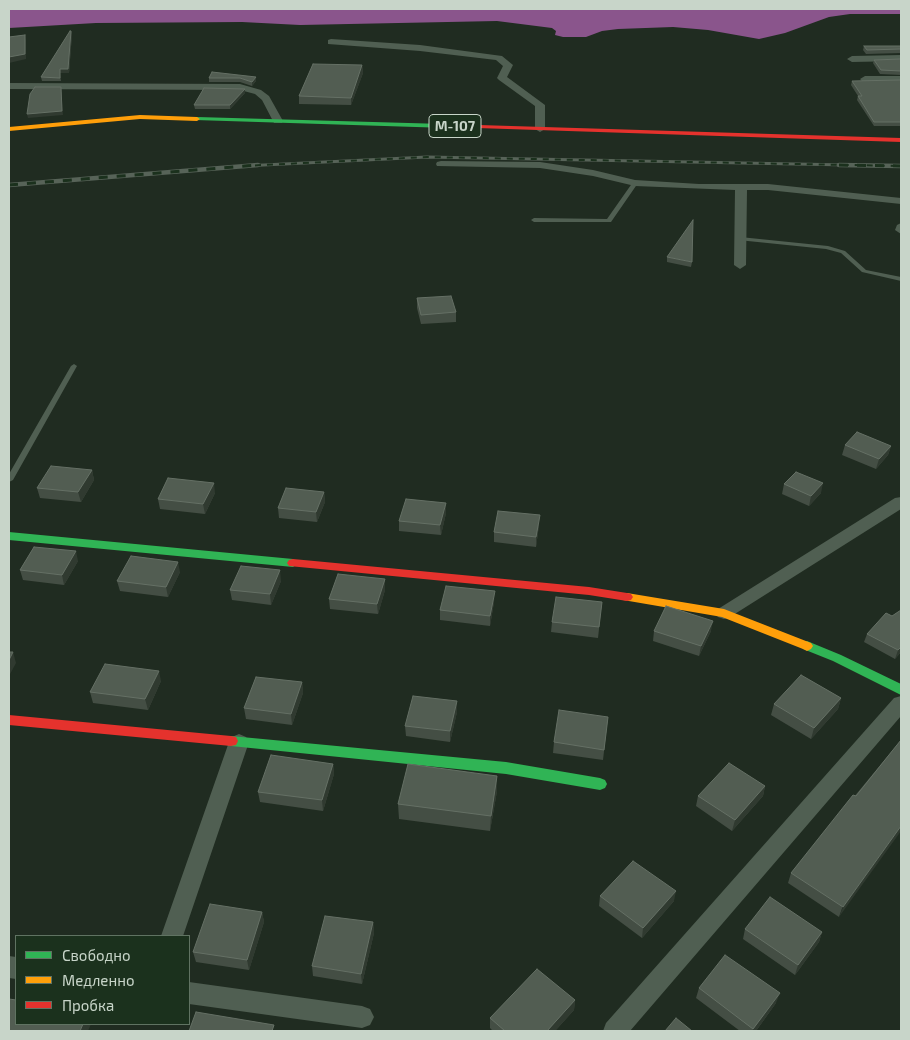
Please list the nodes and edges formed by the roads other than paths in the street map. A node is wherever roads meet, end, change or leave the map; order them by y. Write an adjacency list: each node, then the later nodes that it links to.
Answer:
1 (331, 42): 9 (street)
2 (901, 58): 3 (street)
3 (852, 60)
4 (865, 79): 5 (street)
5 (901, 79)
6 (9, 86): 7 (street)
7 (278, 121): 8 (main road, М-107); 9 (main road, М-107)
8 (9, 128)
9 (540, 129): 10 (main road, М-107)
10 (901, 140)
11 (441, 164): 12 (street)
12 (635, 183): 13 (street); 15 (lane)
13 (741, 187): 14 (street); 16 (street)
14 (901, 200)
15 (534, 220)
16 (740, 239): 17 (street); 18 (lane)
17 (740, 265)
18 (901, 279)
19 (74, 366): 20 (lane)
20 (9, 480)
21 (901, 502): 23 (street)
22 (9, 536): 23 (main road)
23 (724, 613): 24 (main road)
24 (901, 690)
25 (901, 703): 32 (street)
26 (9, 720): 27 (main road)
27 (239, 742): 28 (main road); 29 (street)
28 (600, 784)
29 (172, 935)
30 (190, 993): 31 (street)
31 (362, 1017)
32 (615, 1031)

